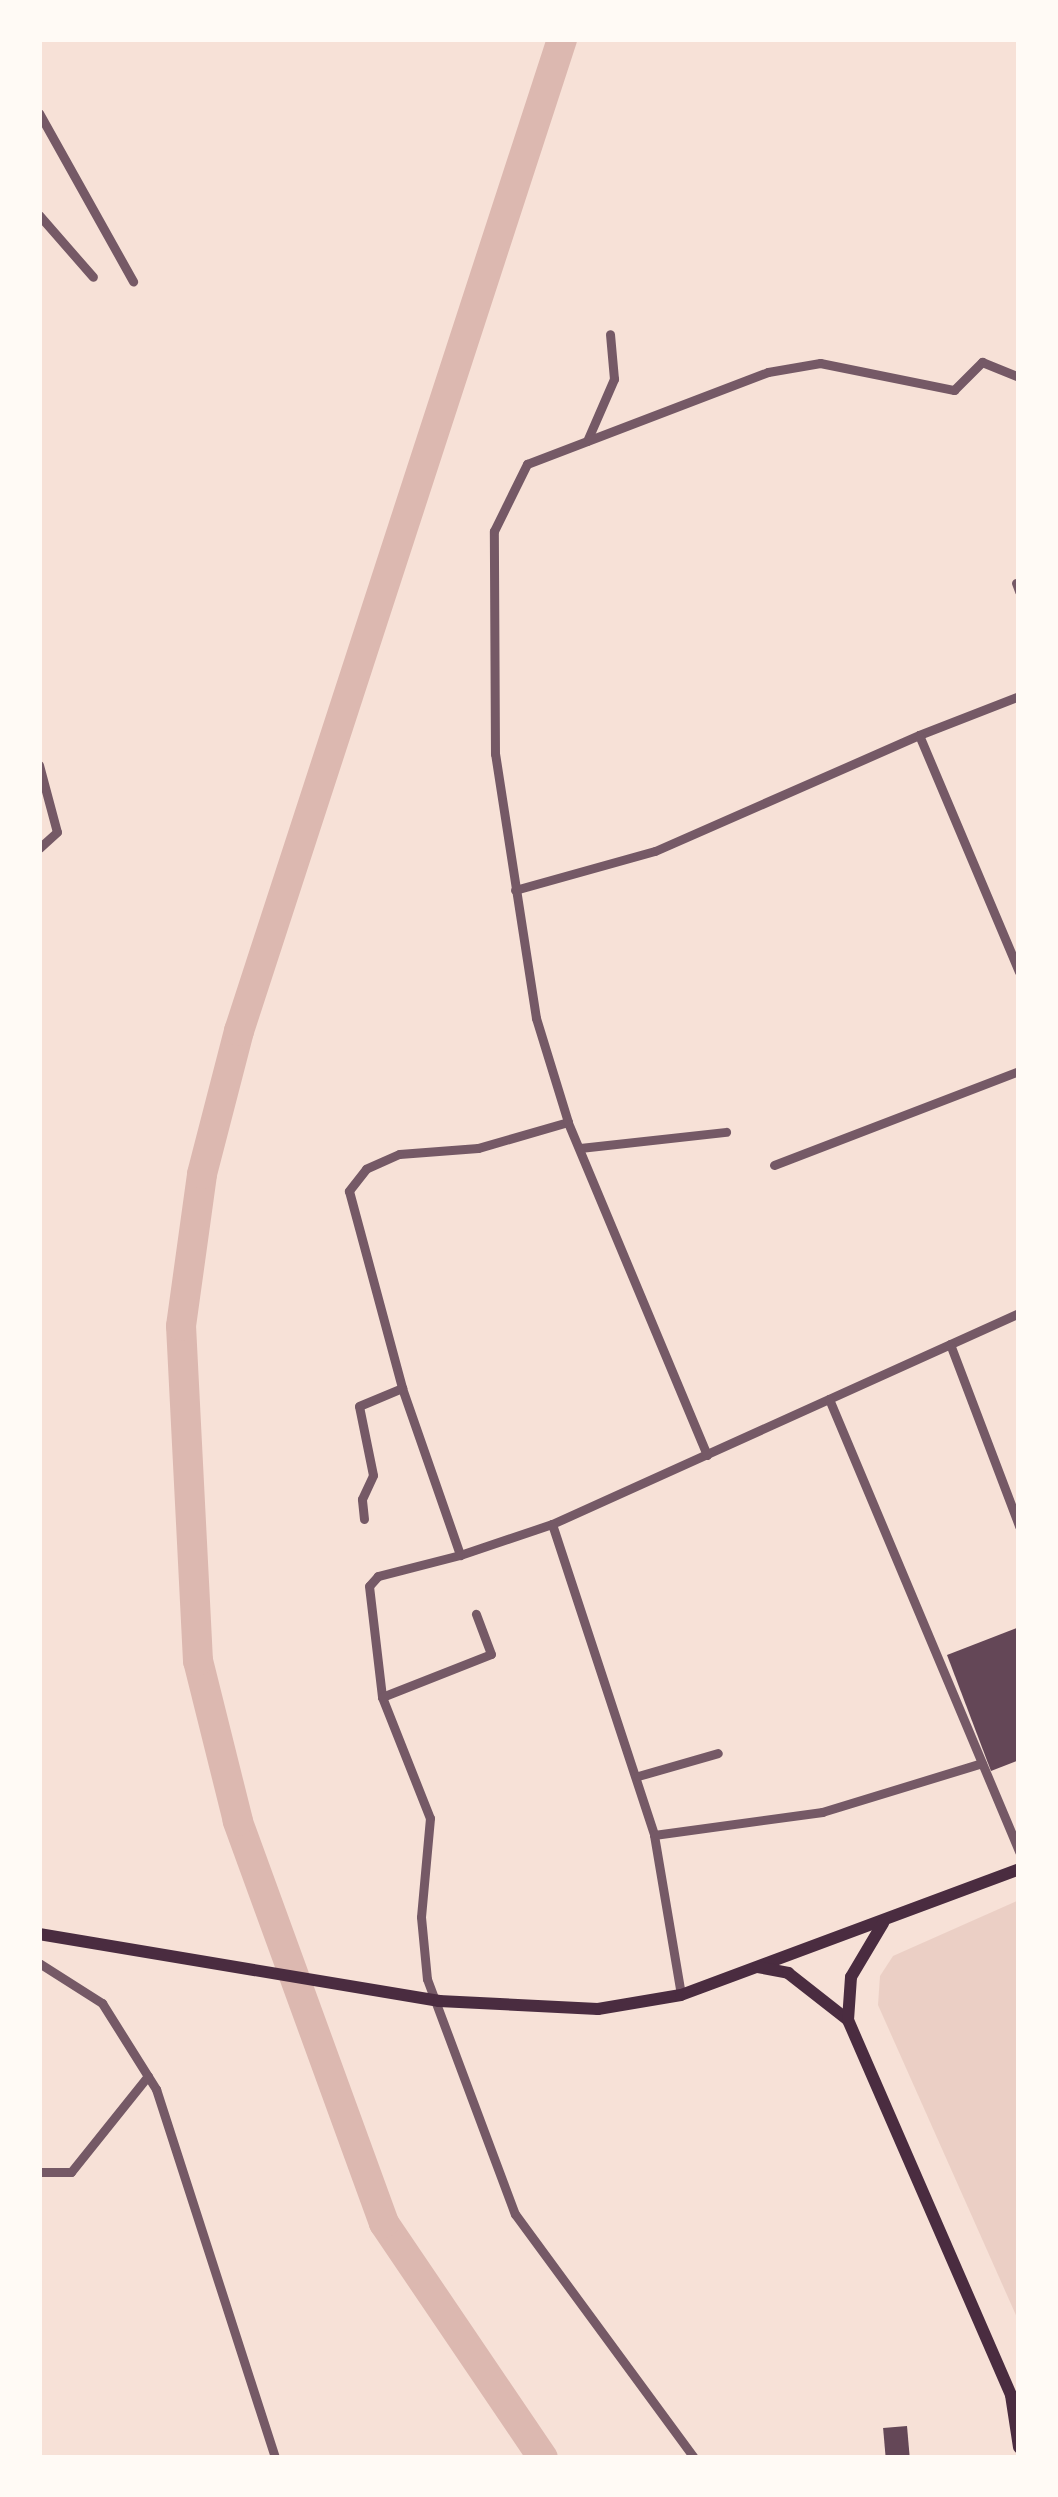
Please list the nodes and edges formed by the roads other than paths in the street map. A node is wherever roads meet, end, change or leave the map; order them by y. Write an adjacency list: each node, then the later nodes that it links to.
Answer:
1 (40, 110): 4 (street)
2 (39, 215): 3 (street)
3 (93, 277)
4 (134, 280)
5 (610, 334): 7 (street)
6 (1019, 377): 7 (street)
7 (586, 441): 12 (street)
8 (1019, 696): 9 (street)
9 (919, 735): 12 (street); 13 (street)
10 (39, 765): 11 (street)
11 (39, 848)
12 (515, 890): 15 (street)
13 (1019, 972)
14 (1019, 1071): 18 (street)
15 (568, 1123): 17 (street); 21 (street)
16 (726, 1132): 17 (street)
17 (580, 1148): 23 (street)
18 (774, 1165)
19 (1019, 1312): 20 (street)
20 (950, 1343): 22 (street); 26 (street)
21 (402, 1388): 24 (street); 27 (street)
22 (830, 1399): 23 (street); 31 (street)
23 (707, 1455): 25 (street)
24 (364, 1519)
25 (552, 1524): 27 (street); 32 (street)
26 (1019, 1526)
27 (460, 1555): 29 (street)
28 (476, 1614): 29 (street)
29 (382, 1696): 46 (street)
30 (718, 1753): 32 (street)
31 (982, 1762): 33 (street); 34 (street)
32 (638, 1776): 33 (street)
33 (654, 1835): 40 (street)
34 (1019, 1852)
35 (1019, 1869): 36 (main road)
36 (884, 1922): 39 (main road); 41 (main road)
37 (39, 1934): 40 (main road)
38 (39, 1963): 42 (street)
39 (758, 1967): 40 (main road); 41 (main road)
40 (681, 1995)
41 (848, 2020): 44 (main road)
42 (148, 2077): 43 (street); 45 (street)
43 (39, 2172)
44 (1019, 2447)
45 (274, 2458)
46 (694, 2458)

